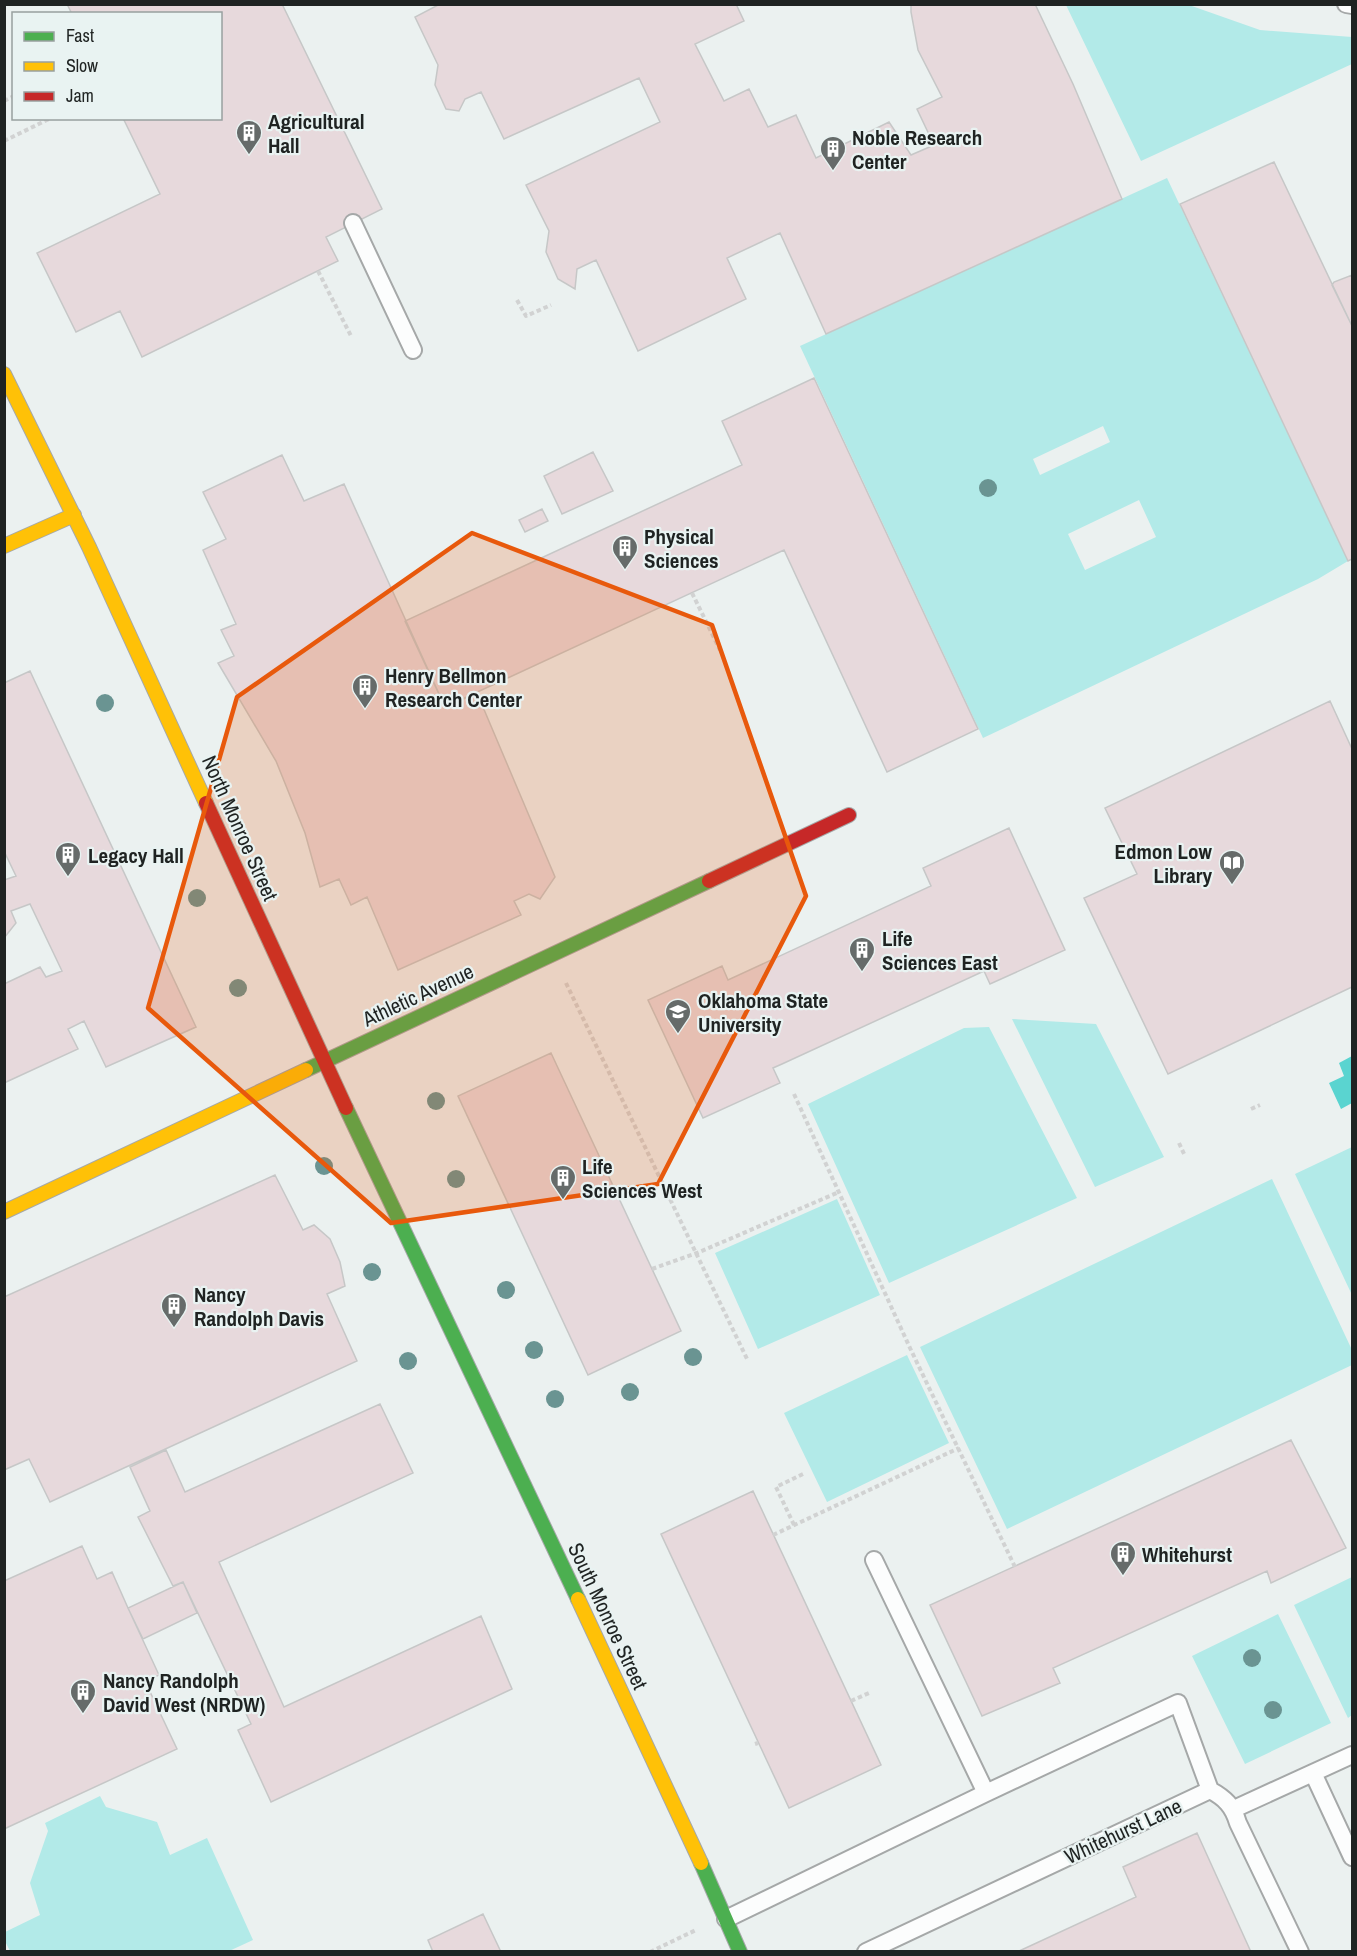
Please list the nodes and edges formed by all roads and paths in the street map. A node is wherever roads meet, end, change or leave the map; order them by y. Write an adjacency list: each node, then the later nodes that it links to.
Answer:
1 (1346, 4): 2 (lane)
2 (1353, 5)
3 (47, 120): 4 (path)
4 (4, 141)
5 (353, 223): 10 (lane)
6 (318, 271): 9 (path)
7 (517, 300): 8 (path)
8 (551, 305)
9 (351, 336)
10 (413, 350)
11 (4, 374): 12 (street, North Monroe Street)
12 (74, 515): 13 (street); 18 (street, North Monroe Street)
13 (4, 546)
14 (692, 593): 15 (path)
15 (720, 650)
16 (849, 815): 17 (street, Athletic Avenue)
17 (552, 956): 18 (street, Athletic Avenue); 26 (path)
18 (324, 1063): 25 (street, Athletic Avenue); 28 (street, North Monroe Street)
19 (794, 1094): 24 (path)
20 (1260, 1105): 21 (path)
21 (1251, 1109)
22 (1179, 1143): 23 (path)
23 (1185, 1156)
24 (840, 1192): 26 (path); 30 (path)
25 (4, 1212)
26 (697, 1253): 27 (path); 29 (path)
27 (652, 1269)
28 (437, 1299): 44 (street, South Monroe Street)
29 (748, 1361)
30 (959, 1448): 32 (path); 35 (path)
31 (805, 1473): 32 (path)
32 (794, 1525): 33 (path)
33 (773, 1535)
34 (874, 1560): 41 (lane)
35 (1015, 1567)
36 (869, 1693): 37 (path)
37 (851, 1701)
38 (1353, 1755): 39 (lane)
39 (1313, 1773): 42 (lane); 43 (lane)
40 (1210, 1790): 41 (lane); 42 (lane); 48 (lane, Whitehurst Lane)
41 (986, 1793): 44 (lane)
42 (1234, 1809): 49 (lane)
43 (1353, 1857)
44 (726, 1918): 47 (street, South Monroe Street)
45 (699, 1929): 46 (path)
46 (650, 1952)
47 (740, 1952)
48 (866, 1952)
49 (1300, 1952)

